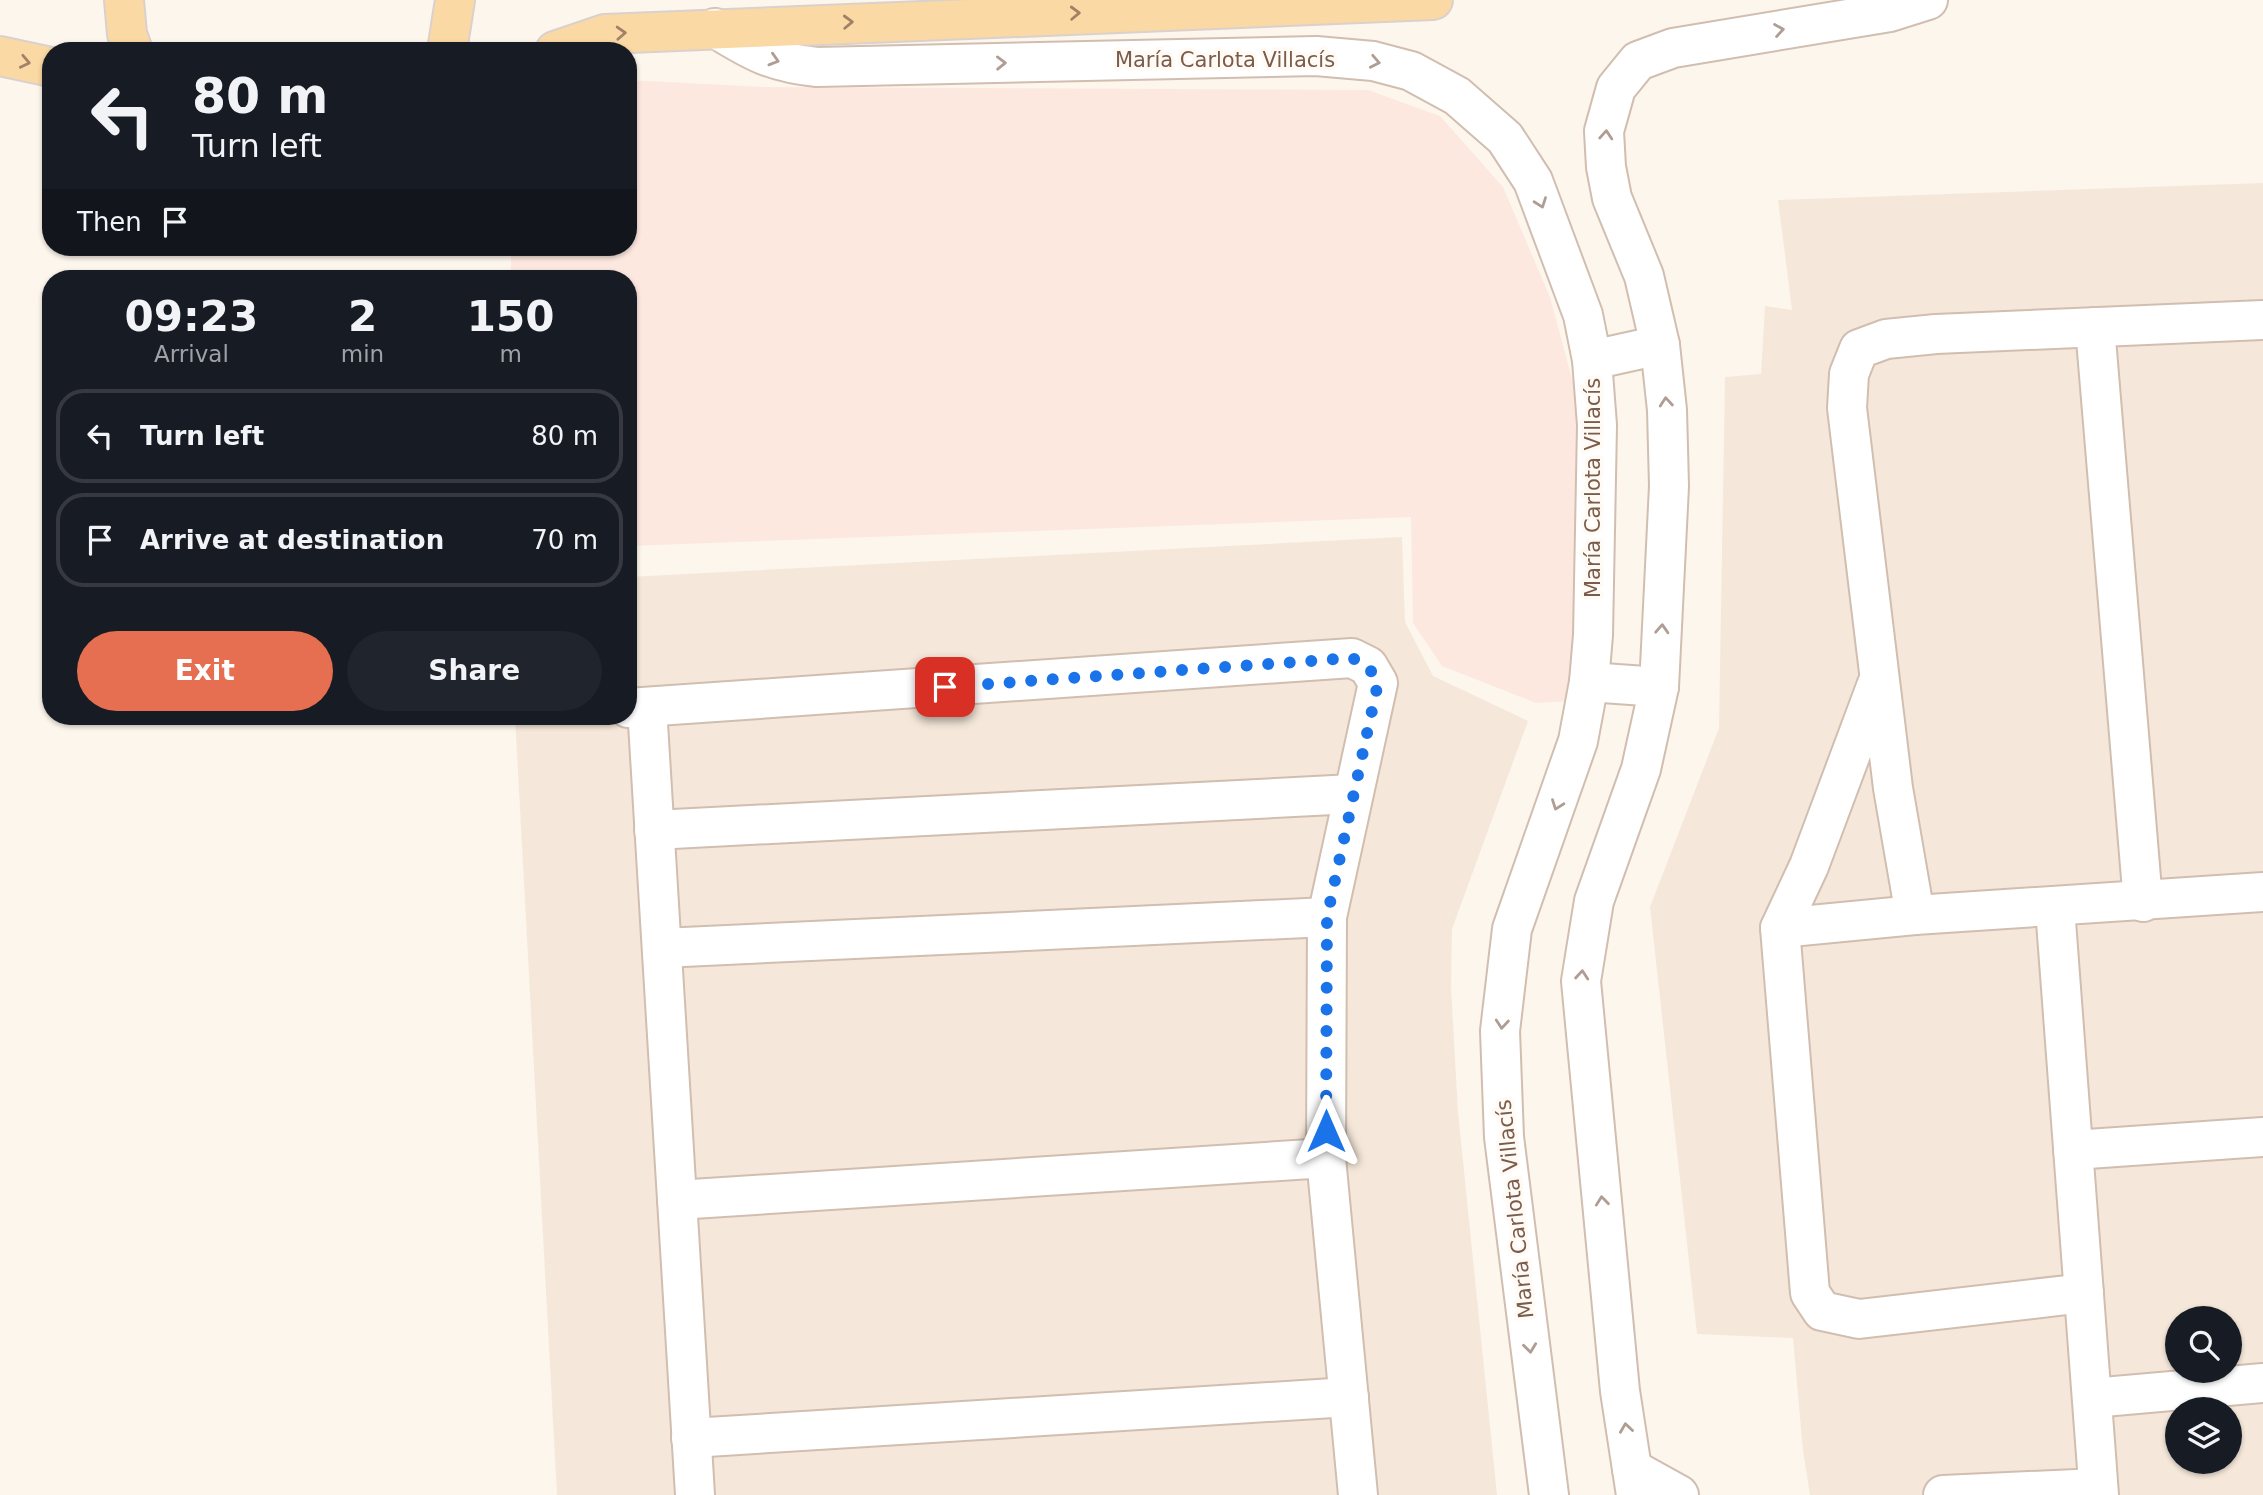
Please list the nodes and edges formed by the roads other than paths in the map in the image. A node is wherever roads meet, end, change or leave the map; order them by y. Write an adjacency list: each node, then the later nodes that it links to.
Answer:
1 (124, 0): 6 (main road)
2 (455, 0): 7 (main road)
3 (1433, 0): 5 (main road, one-way to 3)
4 (1928, 0): 13 (street, one-way to 4)
5 (715, 28): 8 (main road, one-way to 5); 14 (street, María Carlota Villacís, one-way to 14)
6 (130, 42)
7 (448, 42)
8 (581, 42)
9 (0, 56): 10 (main road, one-way to 10)
10 (42, 65)
11 (2263, 320): 12 (street)
12 (2095, 327): 15 (street); 22 (street)
13 (1660, 345): 14 (street); 17 (street, one-way to 13)
14 (1592, 360): 16 (street, María Carlota Villacís)
15 (1880, 675): 24 (street); 26 (street)
16 (1590, 682): 17 (street); 41 (street, María Carlota Villacís, one-way to 41)
17 (1659, 687): 37 (street, one-way to 17)
18 (637, 708): 19 (street); 20 (street)
19 (1353, 794): 20 (street); 25 (street)
20 (654, 830): 27 (street)
21 (2263, 892): 22 (street)
22 (2143, 902): 23 (street)
23 (2055, 908): 24 (street); 29 (street)
24 (1915, 915): 26 (street)
25 (1327, 917): 27 (street); 30 (street)
26 (1780, 928): 32 (street)
27 (662, 948): 31 (street)
28 (2263, 1137): 29 (street)
29 (2073, 1150): 32 (street)
30 (1326, 1158): 31 (street); 34 (street)
31 (677, 1200): 36 (street)
32 (2084, 1293): 35 (street)
33 (2263, 1383): 35 (street)
34 (1349, 1397): 36 (street); 40 (street)
35 (2092, 1398): 38 (street)
36 (691, 1438): 39 (street)
37 (1634, 1482): 42 (street)
38 (2098, 1491): 43 (street)
39 (695, 1495)
40 (1358, 1495)
41 (1549, 1495)
42 (1679, 1495)
43 (1944, 1495)

